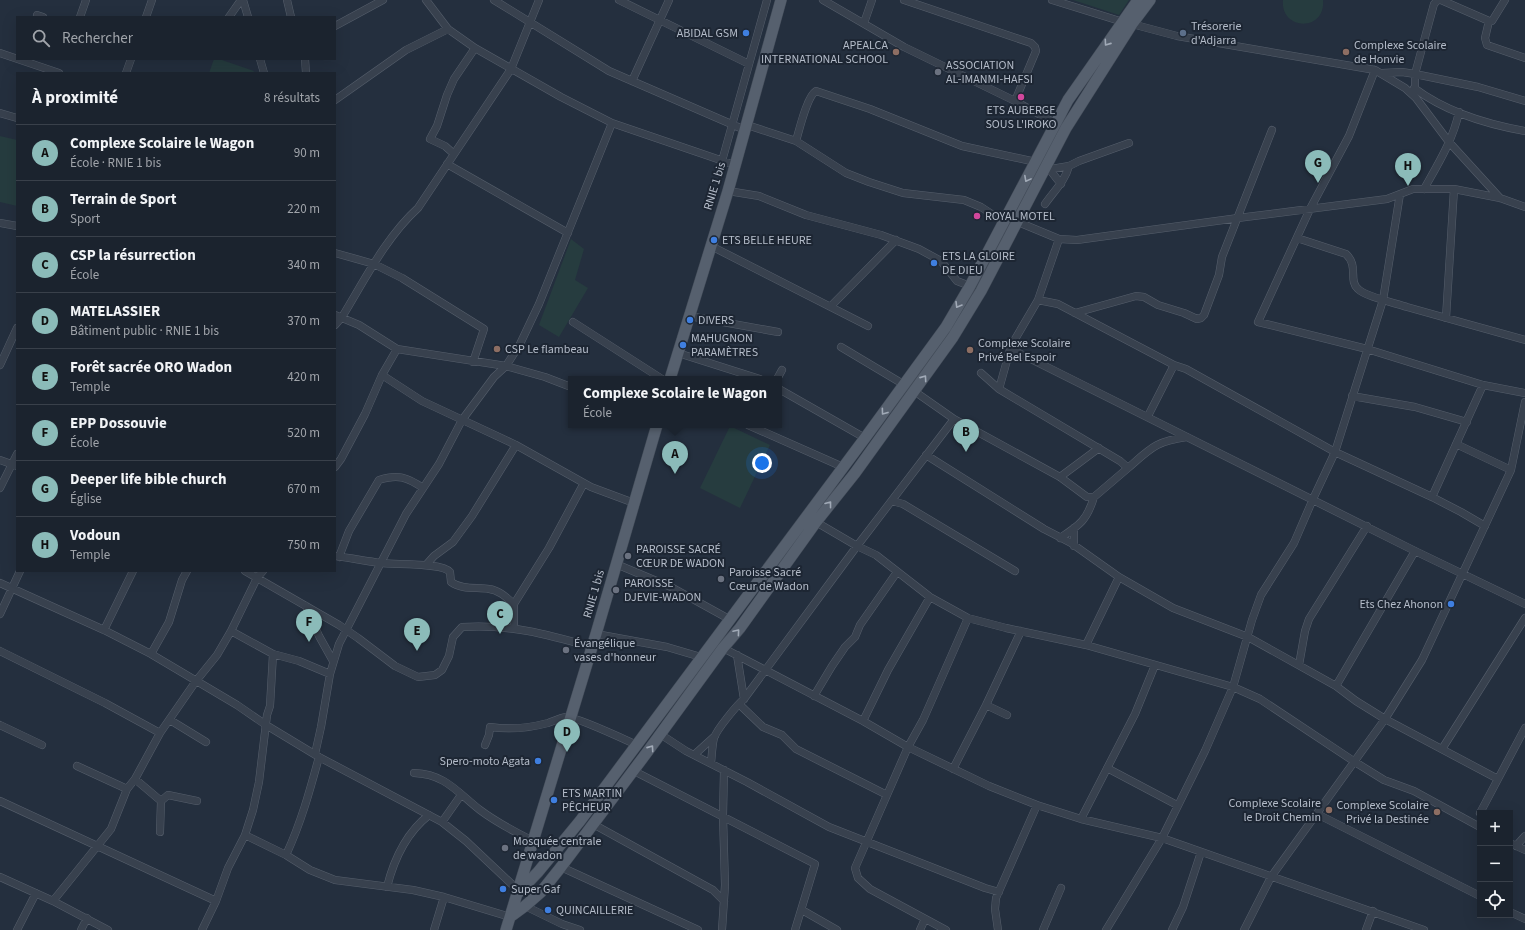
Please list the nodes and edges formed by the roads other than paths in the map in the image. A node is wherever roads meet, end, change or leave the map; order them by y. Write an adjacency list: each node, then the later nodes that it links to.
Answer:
1 (86, 0): 21 (street)
2 (152, 0): 22 (street)
3 (242, 0): 23 (street); 24 (street)
4 (287, 0): 25 (street)
5 (383, 0): 31 (street)
6 (426, 0): 32 (street)
7 (494, 0): 27 (street)
8 (539, 0): 27 (street)
9 (620, 0): 26 (street)
10 (669, 0): 26 (street)
11 (767, 0): 41 (street)
12 (781, 0): 61 (main road, RNIE 1 bis)
13 (823, 0): 28 (street)
14 (872, 0): 28 (street)
15 (904, 0): 53 (street)
16 (1052, 0): 30 (street)
17 (1138, 0): 30 (main road)
18 (1150, 0): 30 (main road)
19 (1439, 0): 29 (street); 48 (street)
20 (1505, 0): 29 (street)
21 (80, 16)
22 (146, 16)
23 (230, 16)
24 (248, 16)
25 (291, 16)
26 (660, 20): 41 (street); 49 (street)
27 (530, 22): 42 (street); 49 (street)
28 (864, 22): 53 (street)
29 (1488, 22): 36 (street)
30 (1127, 23): 47 (street); 59 (main road, one-way to 59); 73 (main road)
31 (336, 25)
32 (448, 29): 33 (street); 52 (street)
33 (475, 48): 42 (street); 67 (street)
34 (0, 53): 35 (street)
35 (16, 58)
36 (1525, 58)
37 (21, 60): 43 (street)
38 (131, 60): 44 (street)
39 (260, 60): 45 (street)
40 (305, 60): 46 (street)
41 (749, 64): 58 (street)
42 (511, 69): 60 (street); 67 (street)
43 (56, 72)
44 (126, 72)
45 (264, 72)
46 (306, 72)
47 (1378, 72): 48 (street); 51 (street); 82 (street)
48 (1415, 74): 50 (street); 54 (street)
49 (632, 81): 58 (street)
50 (1414, 88): 51 (street); 55 (street)
51 (1416, 98): 66 (street)
52 (336, 99)
53 (1015, 101): 59 (street)
54 (1525, 101)
55 (1459, 112): 63 (street); 66 (street)
56 (0, 113): 57 (street)
57 (16, 118)
58 (733, 123): 61 (street); 68 (street)
59 (1055, 123): 69 (main road)
60 (612, 124): 68 (street); 88 (street)
61 (746, 127): 64 (street); 71 (main road, RNIE 1 bis)
62 (1272, 130): 83 (street)
63 (1525, 131)
64 (796, 142): 69 (street); 84 (street)
65 (1129, 142): 72 (street)
66 (1449, 142): 75 (street); 79 (street)
67 (454, 154): 70 (street)
68 (722, 161): 71 (street)
69 (1036, 162): 84 (main road, one-way to 84)
70 (447, 164): 88 (street); 94 (street)
71 (735, 165): 77 (main road, RNIE 1 bis)
72 (1069, 166): 73 (street); 74 (street)
73 (1048, 170): 74 (street); 85 (main road)
74 (1061, 184): 80 (street)
75 (1424, 189): 76 (street); 78 (street)
76 (1454, 189): 79 (street); 102 (street)
77 (728, 190): 91 (street); 92 (main road, RNIE 1 bis)
78 (1400, 194): 82 (street); 97 (street)
79 (1500, 198): 81 (street)
80 (1045, 204)
81 (1525, 207)
82 (1310, 209): 83 (street); 89 (street)
83 (1238, 218): 90 (street); 99 (street)
84 (1004, 222): 95 (main road)
85 (1018, 222): 90 (street); 130 (main road, one-way to 85)
86 (0, 223): 87 (street)
87 (16, 226)
88 (568, 233): 118 (street)
89 (1297, 238): 97 (street); 111 (street)
90 (1059, 239): 96 (street)
91 (896, 240): 95 (street); 98 (street)
92 (711, 246): 98 (street); 101 (main road, RNIE 1 bis)
93 (336, 253): 94 (street)
94 (374, 264): 100 (street); 115 (street)
95 (970, 286): 126 (main road, one-way to 126)
96 (1038, 300): 99 (street); 108 (street)
97 (1383, 300): 102 (street); 111 (street)
98 (831, 306): 104 (street)
99 (1075, 313): 117 (street)
100 (338, 316): 110 (street)
101 (689, 316): 106 (street); 113 (main road, RNIE 1 bis)
102 (1446, 318): 107 (street)
103 (573, 322): 122 (street)
104 (868, 326)
105 (16, 330): 116 (street)
106 (778, 332)
107 (1525, 340)
108 (1010, 346): 112 (street); 114 (street)
109 (841, 347): 126 (street)
110 (397, 348): 115 (street); 121 (street)
111 (1367, 349): 128 (street); 133 (street)
112 (1017, 352): 114 (street); 135 (street)
113 (678, 353): 123 (main road, RNIE 1 bis); 124 (street)
114 (1008, 354): 129 (street)
115 (472, 362): 118 (street)
116 (0, 364)
117 (1174, 365): 135 (street); 146 (street)
118 (506, 366): 127 (street); 137 (street)
119 (782, 370): 125 (street)
120 (981, 373): 129 (street)
121 (382, 375): 137 (street); 150 (street)
122 (657, 376)
123 (671, 376)
124 (751, 376)
125 (779, 376)
126 (903, 384): 142 (main road, one-way to 142)
127 (568, 385)
128 (1484, 385): 132 (street); 138 (street)
129 (999, 388): 145 (street)
130 (914, 391): 136 (street); 165 (main road, one-way to 130)
131 (782, 392): 142 (street)
132 (1525, 393)
133 (1352, 396): 138 (street); 146 (street)
134 (1525, 402): 153 (street)
135 (1148, 416): 141 (street)
136 (954, 419): 147 (street); 154 (street)
137 (462, 420): 144 (street); 157 (street)
138 (1467, 422): 143 (street)
139 (655, 428): 163 (main road, RNIE 1 bis)
140 (755, 428): 151 (street)
141 (1187, 437): 152 (street); 161 (street)
142 (865, 438): 151 (main road)
143 (1456, 444): 153 (street); 160 (street)
144 (516, 445): 155 (street); 173 (street)
145 (1099, 448): 152 (street); 154 (street)
146 (1335, 452): 160 (street); 161 (street)
147 (926, 455): 158 (street); 169 (street)
148 (0, 460): 149 (street)
149 (14, 466): 156 (street)
150 (336, 466)
151 (843, 467): 198 (main road)
152 (1128, 468): 159 (street)
153 (1511, 470): 167 (street)
154 (1060, 477): 159 (street)
155 (584, 483): 163 (street); 192 (street)
156 (0, 488)
157 (424, 488): 174 (street); 175 (street)
158 (898, 492): 162 (street); 164 (street)
159 (1094, 497): 168 (street)
160 (1432, 497): 167 (street)
161 (1313, 499): 166 (street); 205 (street)
162 (892, 501): 164 (street); 170 (street)
163 (634, 503): 177 (main road, RNIE 1 bis)
164 (903, 504): 179 (street)
165 (816, 522): 170 (street); 208 (main road, one-way to 165)
166 (1367, 526): 172 (street); 216 (street)
167 (1485, 526): 186 (street)
168 (1074, 528): 169 (street); 171 (street)
169 (1060, 538): 171 (street)
170 (857, 546): 185 (street); 217 (street)
171 (1074, 546): 187 (street)
172 (1415, 551): 186 (street); 220 (street)
173 (440, 552): 176 (street); 178 (street)
174 (337, 556): 175 (street)
175 (380, 563): 176 (street); 201 (street)
176 (426, 564): 178 (street)
177 (616, 564): 198 (street); 204 (main road, RNIE 1 bis)
178 (439, 567): 192 (street)
179 (1015, 571)
180 (19, 572): 190 (street)
181 (133, 572): 200 (street)
182 (186, 572): 210 (street)
183 (247, 572): 188 (street)
184 (262, 572): 188 (street)
185 (898, 572): 191 (street); 222 (street)
186 (1462, 574): 193 (street); 227 (street)
187 (1119, 577): 205 (street); 206 (street)
188 (257, 578): 194 (street); 202 (street)
189 (0, 583): 190 (street)
190 (11, 588): 195 (street); 200 (street)
191 (930, 597): 196 (street); 229 (street)
192 (514, 604): 199 (street)
193 (1525, 604)
194 (306, 605): 201 (street); 214 (street)
195 (0, 614)
196 (968, 618): 203 (street); 240 (street)
197 (1525, 618): 241 (street)
198 (730, 619): 213 (main road)
199 (514, 628): 201 (street); 207 (street)
200 (104, 630): 210 (street)
201 (346, 630): 214 (street)
202 (231, 631): 211 (street); 219 (street)
203 (1020, 632): 206 (street); 224 (street)
204 (596, 634): 207 (main road, RNIE 1 bis); 213 (street)
205 (1248, 637): 216 (street); 221 (street)
206 (1086, 645): 215 (street)
207 (592, 647): 226 (main road, RNIE 1 bis)
208 (723, 648): 212 (street); 234 (main road)
209 (0, 651): 233 (street)
210 (151, 654): 219 (street)
211 (273, 654): 218 (street); 230 (street)
212 (737, 655): 217 (street); 223 (street)
213 (701, 657): 239 (main road)
214 (333, 661): 218 (street)
215 (1156, 665): 221 (street); 247 (street)
216 (1299, 665): 220 (street)
217 (765, 670): 222 (street); 223 (street)
218 (330, 674): 242 (street)
219 (196, 680): 228 (street); 230 (street)
220 (1336, 686): 227 (street)
221 (1233, 687): 244 (street); 261 (street)
222 (814, 696): 229 (street)
223 (741, 702): 235 (street); 256 (street)
224 (986, 705): 225 (street); 248 (street)
225 (1007, 715)
226 (570, 718): 238 (street); 239 (street); 274 (main road, RNIE 1 bis)
227 (1385, 719): 241 (street); 244 (street)
228 (170, 720): 233 (street); 236 (street)
229 (863, 721): 240 (street)
230 (266, 725): 242 (street); 271 (street)
231 (0, 726): 237 (street)
232 (1525, 728): 253 (street)
233 (160, 733): 252 (street)
234 (660, 734): 243 (street); 249 (main road, one-way to 234)
235 (714, 736): 243 (street); 245 (street)
236 (206, 742)
237 (42, 745)
238 (485, 745)
239 (637, 745): 289 (main road)
240 (908, 747): 248 (street); 256 (street)
241 (1442, 749): 253 (street)
242 (317, 755): 264 (street); 280 (street)
243 (694, 755): 245 (street)
244 (1354, 762): 263 (street); 269 (street)
245 (710, 763): 250 (street)
246 (77, 766): 254 (street)
247 (1107, 768): 261 (street); 266 (street)
248 (953, 769): 260 (street)
249 (632, 770): 265 (street); 268 (main road)
250 (724, 770): 265 (street); 275 (street)
251 (414, 773): 255 (street)
252 (135, 779): 254 (street); 258 (street)
253 (1498, 779): 262 (street)
254 (127, 789): 277 (street)
255 (461, 795): 267 (street); 274 (street)
256 (887, 795): 275 (street)
257 (0, 801): 277 (street)
258 (161, 801): 259 (street); 270 (street)
259 (197, 801)
260 (1037, 805): 266 (street); 290 (street)
261 (1177, 805): 273 (street)
262 (1482, 810)
263 (1317, 814): 283 (street); 291 (street)
264 (429, 815): 267 (street); 285 (street)
265 (723, 816): 284 (street); 297 (street)
266 (1081, 819): 273 (street)
267 (442, 822): 289 (street)
268 (593, 824): 281 (main road); 287 (street)
269 (1477, 826)
270 (160, 832)
271 (245, 835): 280 (street); 294 (street)
272 (1525, 836): 276 (street)
273 (1162, 838): 279 (street); 320 (street)
274 (533, 841): 289 (main road, RNIE 1 bis)
275 (867, 841): 290 (street); 302 (street)
276 (1513, 844): 278 (street)
277 (98, 846): 293 (street); 294 (street)
278 (1525, 850)
279 (1201, 852): 283 (street); 321 (street)
280 (286, 855): 285 (street)
281 (561, 867): 296 (main road); 312 (street)
282 (0, 877): 288 (street)
283 (1271, 877): 298 (street); 322 (street)
284 (725, 885): 287 (street); 295 (street)
285 (387, 887): 292 (street)
286 (1061, 888): 319 (street)
287 (713, 890): 295 (street)
288 (36, 892): 293 (street); 305 (street)
289 (518, 892): 300 (main road, RNIE 1 bis)
290 (999, 892): 318 (street)
291 (1477, 894)
292 (444, 897): 300 (street); 309 (street)
293 (53, 900): 301 (street)
294 (216, 901): 308 (street)
295 (724, 901): 313 (street)
296 (525, 906): 300 (main road); 304 (street)
297 (802, 910): 314 (street); 315 (street)
298 (1373, 911): 323 (street); 324 (street)
299 (1513, 913): 303 (street)
300 (510, 917): 310 (main road, RNIE 1 bis)
301 (87, 918): 306 (street); 307 (street)
302 (925, 919): 316 (street); 317 (street)
303 (1525, 919)
304 (562, 927): 311 (street)
305 (17, 930)
306 (81, 930)
307 (108, 930)
308 (202, 930)
309 (434, 930)
310 (506, 930)
311 (580, 930)
312 (698, 930)
313 (722, 930)
314 (795, 930)
315 (837, 930)
316 (920, 930)
317 (946, 930)
318 (998, 930)
319 (1043, 930)
320 (1106, 930)
321 (1172, 930)
322 (1244, 930)
323 (1366, 930)
324 (1424, 930)

